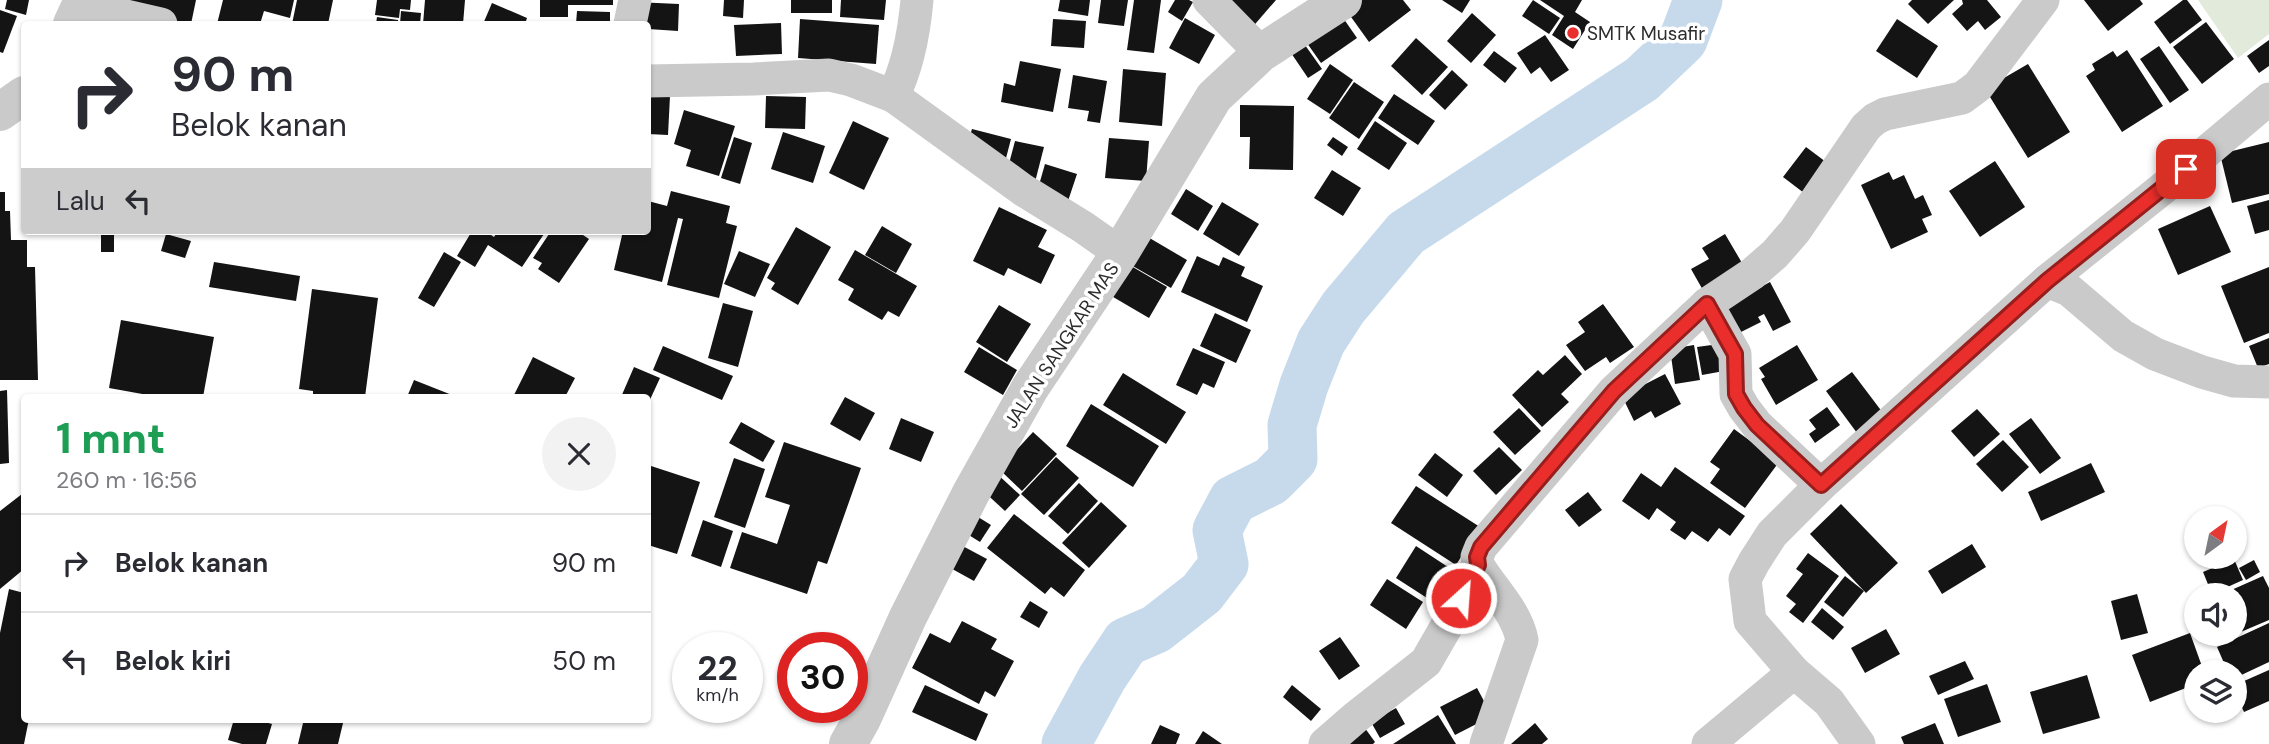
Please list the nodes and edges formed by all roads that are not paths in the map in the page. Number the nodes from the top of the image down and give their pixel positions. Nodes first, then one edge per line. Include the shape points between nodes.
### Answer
1 (635, 0) edge
2 (917, 0) edge
3 (1209, 0) edge
4 (1343, 0) edge
5 (2043, 0) edge
6 (79, 10) edge
7 (143, 21) edge
8 (631, 21) edge
9 (1261, 53) junction
10 (651, 81) edge
11 (893, 96) junction
12 (21, 97) edge
13 (2269, 99) edge
14 (0, 111) edge
15 (1120, 253) junction
16 (2047, 281) junction
17 (1707, 304) junction
18 (2269, 382) edge
19 (1821, 485) junction
20 (1478, 565) junction
21 (1794, 672) junction
22 (849, 744) edge
23 (1325, 744) edge
24 (1486, 744) edge
25 (1708, 744) edge
26 (1859, 744) edge

1 - 8 street
2 - 11 street via 905,68
3 - 9 street
4 - 9 street, JALAN SANGKAR MAS
5 - 17 street via 1978,86 1962,98 1885,114 1866,127 1775,254
6 - 7 street
9 - 15 street, JALAN SANGKAR MAS via 1213,97
10 - 11 street via 829,75
11 - 15 street
12 - 14 street
13 - 16 street
15 - 22 street, JALAN SANGKAR MAS via 1030,388 984,470
16 - 18 street via 2069,290 2123,336 2155,354 2234,381
16 - 19 street
17 - 19 street via 1735,354 1736,394 1744,408
17 - 20 street via 1614,391 1481,547
19 - 21 street via 1772,534 1745,579 1751,621
20 - 23 street via 1426,662
20 - 24 street via 1512,615 1522,640
21 - 25 street
21 - 26 street via 1829,702

